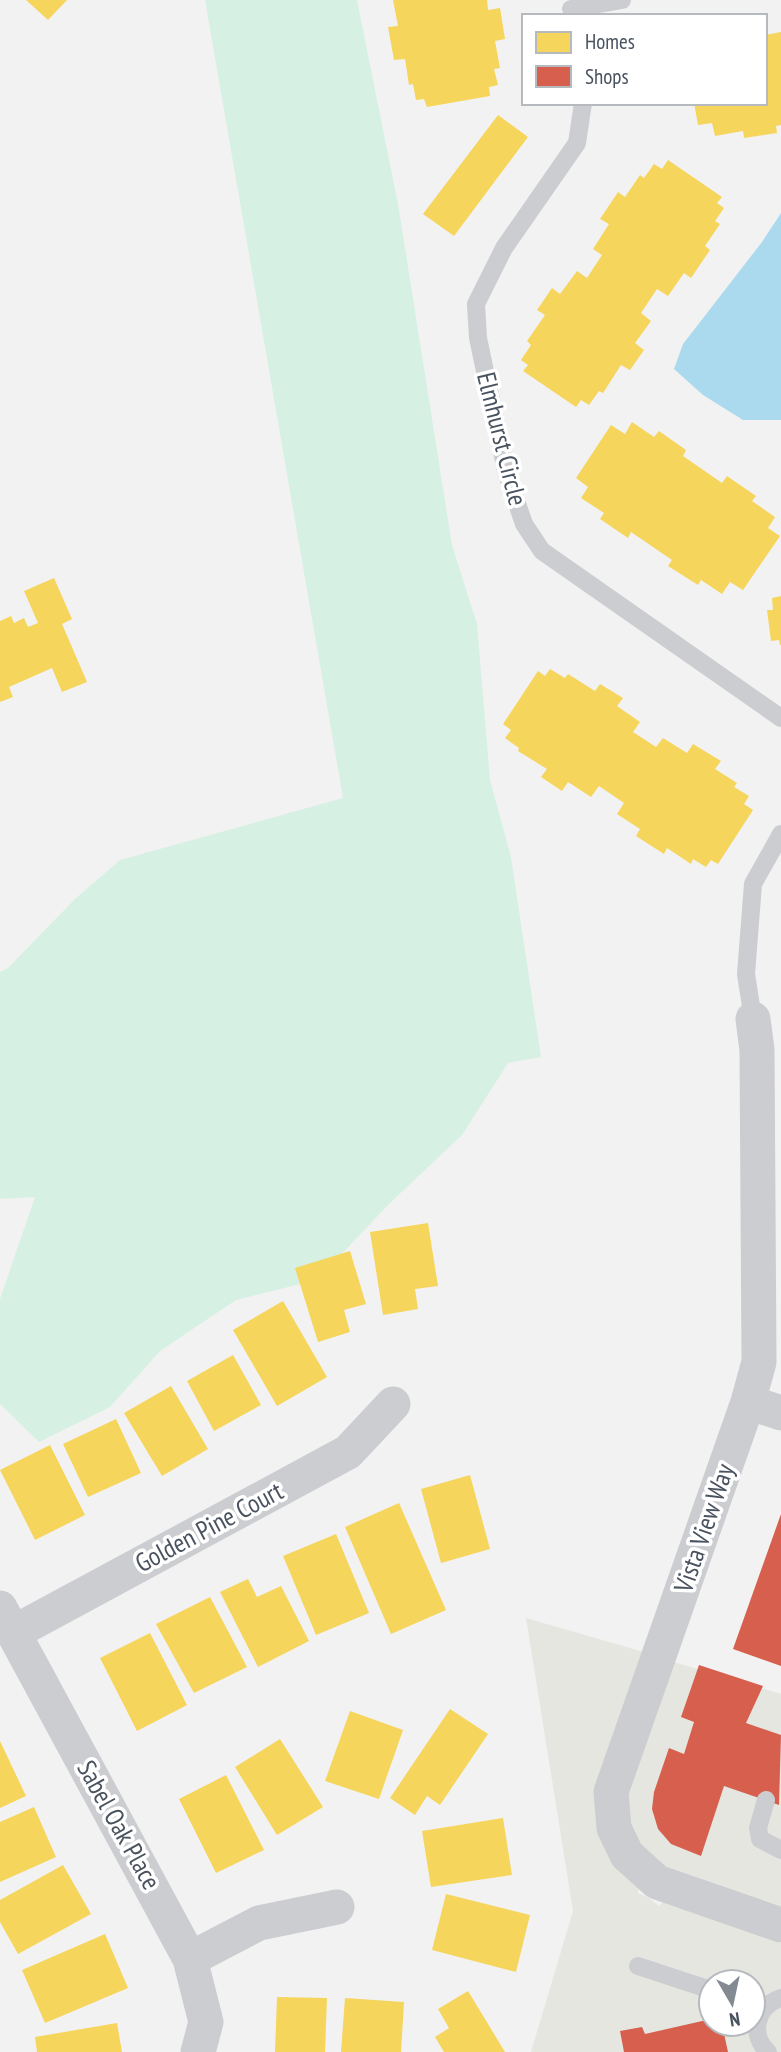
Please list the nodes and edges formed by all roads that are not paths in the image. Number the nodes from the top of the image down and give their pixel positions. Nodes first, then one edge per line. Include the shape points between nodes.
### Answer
1 (622, 0) edge
2 (571, 8) edge
3 (583, 105) edge
4 (781, 718) edge
5 (781, 834) edge
6 (760, 1040) joint
7 (748, 1402) junction
8 (393, 1405) dead end
9 (781, 1413) edge
10 (6, 1620) edge
11 (766, 1801) dead end
12 (781, 1850) edge
13 (337, 1906) dead end
14 (781, 1925) edge
15 (190, 1959) junction
16 (638, 1966) dead end
17 (697, 1985) edge
18 (198, 2052) edge

1 - 2 lane
3 - 4 lane, Elmhurst Circle via 577,143 504,248 476,304 478,338 506,471 524,524 542,551
5 - 6 lane via 753,884 746,974
6 - 7 street, Vista View Way via 759,1362
7 - 9 street
7 - 14 street, Vista View Way via 611,1792 614,1828 627,1855 657,1882
8 - 10 street, Golden Pine Court via 348,1452
10 - 15 street, Sabel Oak Place
11 - 12 lane via 758,1828 761,1839
13 - 15 street via 259,1923
15 - 18 street, Sabel Oak Place via 206,2022
16 - 17 lane

